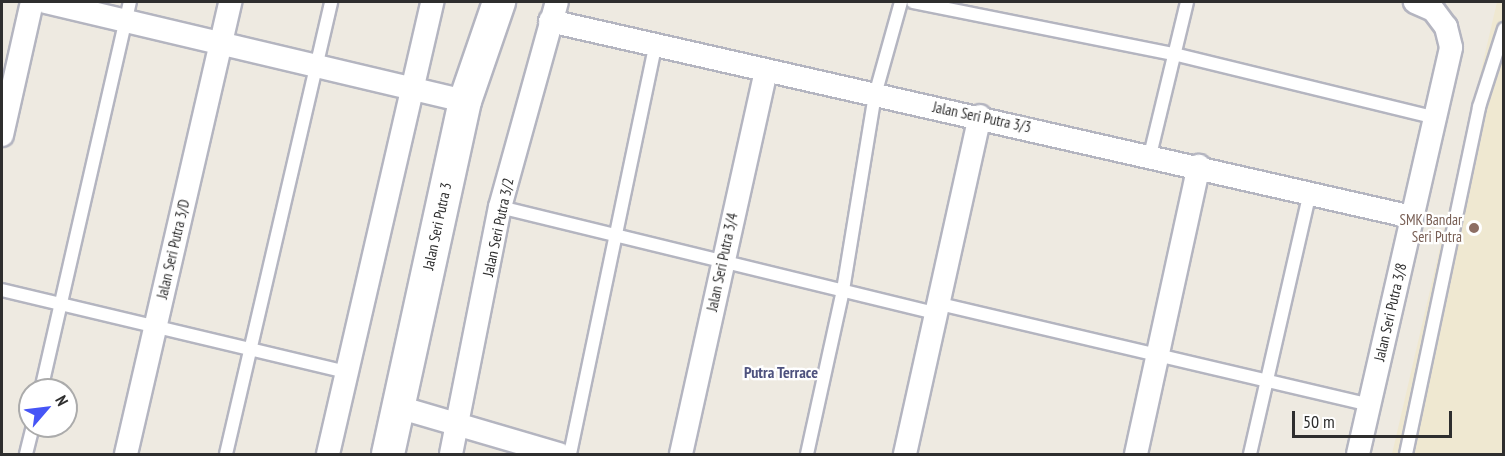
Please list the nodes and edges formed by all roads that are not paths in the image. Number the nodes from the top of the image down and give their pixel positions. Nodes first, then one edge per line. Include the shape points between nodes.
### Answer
1 (32, 2) edge
2 (46, 2) edge
3 (230, 2) edge
4 (331, 2) edge
5 (432, 2) edge
6 (499, 2) edge
7 (901, 2) edge
8 (913, 2) edge
9 (1186, 2) edge
10 (1416, 2) edge
11 (128, 11) edge
12 (554, 11) edge
13 (1503, 29) edge
14 (220, 43) junction
15 (655, 46) junction
16 (1174, 54) junction
17 (316, 65) junction
18 (766, 71) junction
19 (412, 88) junction
20 (875, 95) junction
21 (465, 101) junction
22 (980, 116) junction
23 (1437, 118) junction
24 (2, 135) edge
25 (1150, 155) junction
26 (1199, 166) junction
27 (1310, 192) junction
28 (500, 207) junction
29 (1412, 217) junction
30 (617, 235) junction
31 (722, 260) junction
32 (2, 290) edge
33 (843, 290) junction
34 (61, 304) junction
35 (939, 309) junction
36 (155, 327) junction
37 (250, 350) junction
38 (1160, 355) junction
39 (347, 372) junction
40 (44, 378) edge
41 (1265, 380) junction
42 (1369, 405) junction
43 (398, 407) junction
44 (459, 426) junction
45 (30, 438) edge
46 (26, 454) edge
47 (126, 454) edge
48 (226, 454) edge
49 (328, 454) edge
50 (388, 454) edge
51 (451, 454) edge
52 (559, 454) edge
53 (570, 454) edge
54 (681, 454) edge
55 (807, 454) edge
56 (905, 454) edge
57 (1136, 454) edge
58 (1250, 454) edge
59 (1358, 454) edge
60 (1406, 454) edge

1 - 24 street
2 - 11 street
3 - 14 street, Jalan Seri Putra 3/D
4 - 17 lane
5 - 19 street
6 - 21 street, Jalan Seri Putra 3
7 - 20 lane
8 - 16 lane
9 - 16 lane
10 - 23 street, Jalan Seri Putra 3/8 via 1433,10 1446,27 1451,47
11 - 14 street
11 - 34 lane
12 - 15 street, Jalan Seri Putra 3/3
12 - 28 street, Jalan Seri Putra 3/2
13 - 60 lane via 1479,107
14 - 17 street
14 - 36 street, Jalan Seri Putra 3/D
15 - 18 street, Jalan Seri Putra 3/3
15 - 30 lane
16 - 23 lane
16 - 25 lane
17 - 19 street
17 - 37 lane
18 - 20 street, Jalan Seri Putra 3/3
18 - 31 street, Jalan Seri Putra 3/4
19 - 21 street
19 - 39 street
20 - 22 street, Jalan Seri Putra 3/3
20 - 33 lane
21 - 43 street, Jalan Seri Putra 3
22 - 25 street, Jalan Seri Putra 3/3
22 - 35 street
23 - 29 street, Jalan Seri Putra 3/8
25 - 26 street, Jalan Seri Putra 3/3
26 - 27 street, Jalan Seri Putra 3/3
26 - 38 street
27 - 29 street, Jalan Seri Putra 3/3
27 - 41 lane
28 - 30 lane
28 - 44 street, Jalan Seri Putra 3/2
29 - 42 street, Jalan Seri Putra 3/8
30 - 31 lane
30 - 53 lane
31 - 33 lane
31 - 54 street, Jalan Seri Putra 3/4
32 - 34 lane
33 - 35 lane
33 - 55 lane
34 - 36 lane
34 - 40 lane
35 - 38 lane
35 - 56 street
36 - 37 lane
36 - 47 street, Jalan Seri Putra 3/D
37 - 39 lane
37 - 48 lane
38 - 41 lane
38 - 57 street
39 - 49 street
41 - 42 lane
41 - 58 lane
42 - 59 street, Jalan Seri Putra 3/8
43 - 44 street
43 - 50 street, Jalan Seri Putra 3
44 - 51 street, Jalan Seri Putra 3/2
44 - 52 street
45 - 46 lane

